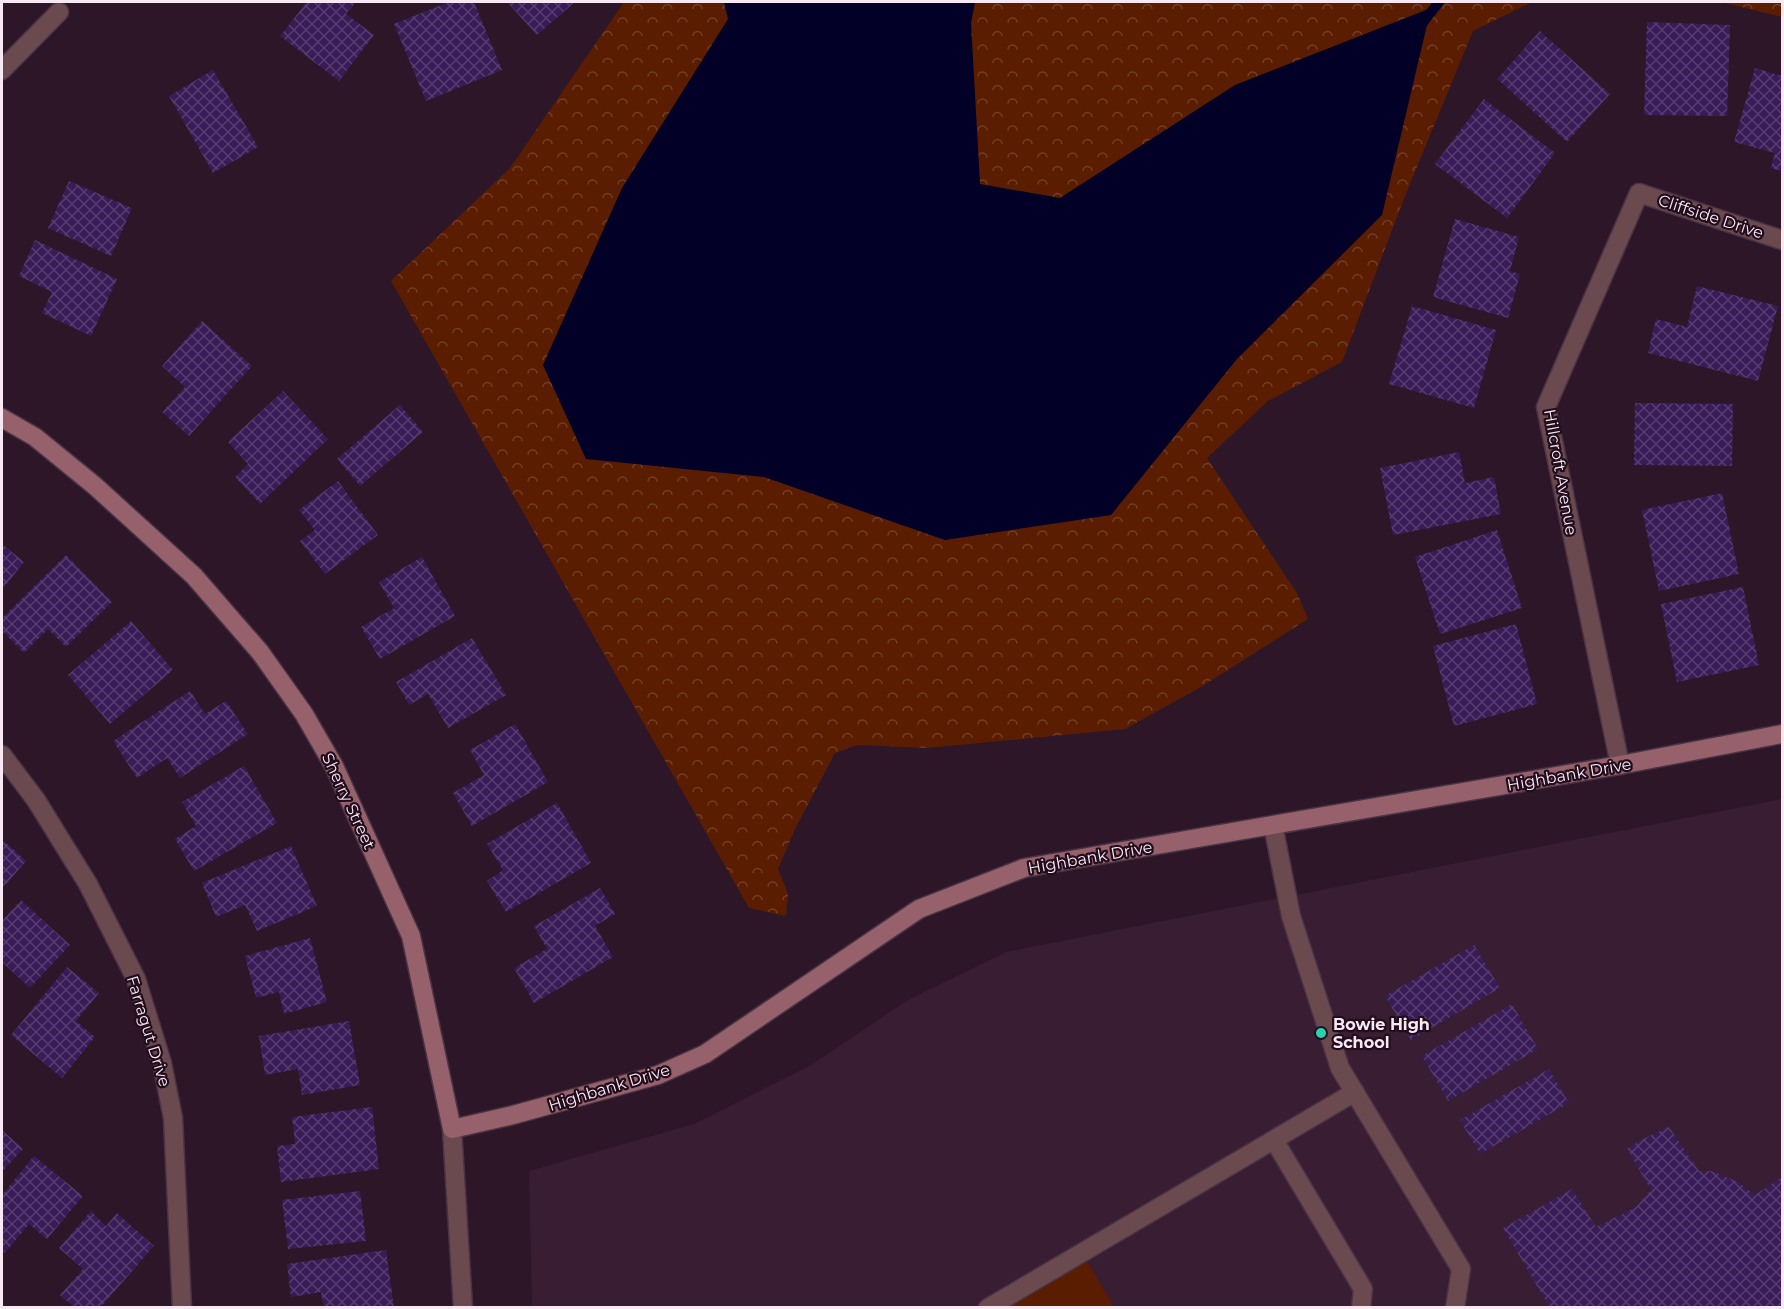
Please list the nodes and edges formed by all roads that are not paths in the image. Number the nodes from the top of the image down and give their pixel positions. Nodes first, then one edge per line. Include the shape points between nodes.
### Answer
1 (59, 12) dead end
2 (2, 70) edge
3 (1639, 193) joint
4 (1782, 240) edge
5 (2, 418) edge
6 (1782, 734) edge
7 (2, 755) edge
8 (1620, 765) junction
9 (1273, 825) junction
10 (1355, 1092) junction
11 (452, 1129) junction
12 (1274, 1140) junction
13 (182, 1308) edge
14 (463, 1308) edge
15 (988, 1308) edge
16 (1361, 1308) edge
17 (1455, 1308) edge

1 - 2 street
3 - 4 street, Cliffside Drive
3 - 8 street, Hillcroft Avenue via 1546,407
5 - 11 street, Sherry Street via 35,437 95,486 194,576 260,652 304,714 334,766 411,936
6 - 8 street, Highbank Drive
7 - 13 street, Farragut Drive via 36,800 88,884 135,979 162,1063 173,1118
8 - 9 street, Highbank Drive
9 - 10 street via 1291,916 1341,1068
9 - 11 street, Highbank Drive via 1024,868 918,909 705,1054 658,1075
10 - 12 street
10 - 17 street via 1461,1269
11 - 14 street, Sherry Street
12 - 15 street
12 - 16 street via 1363,1289

